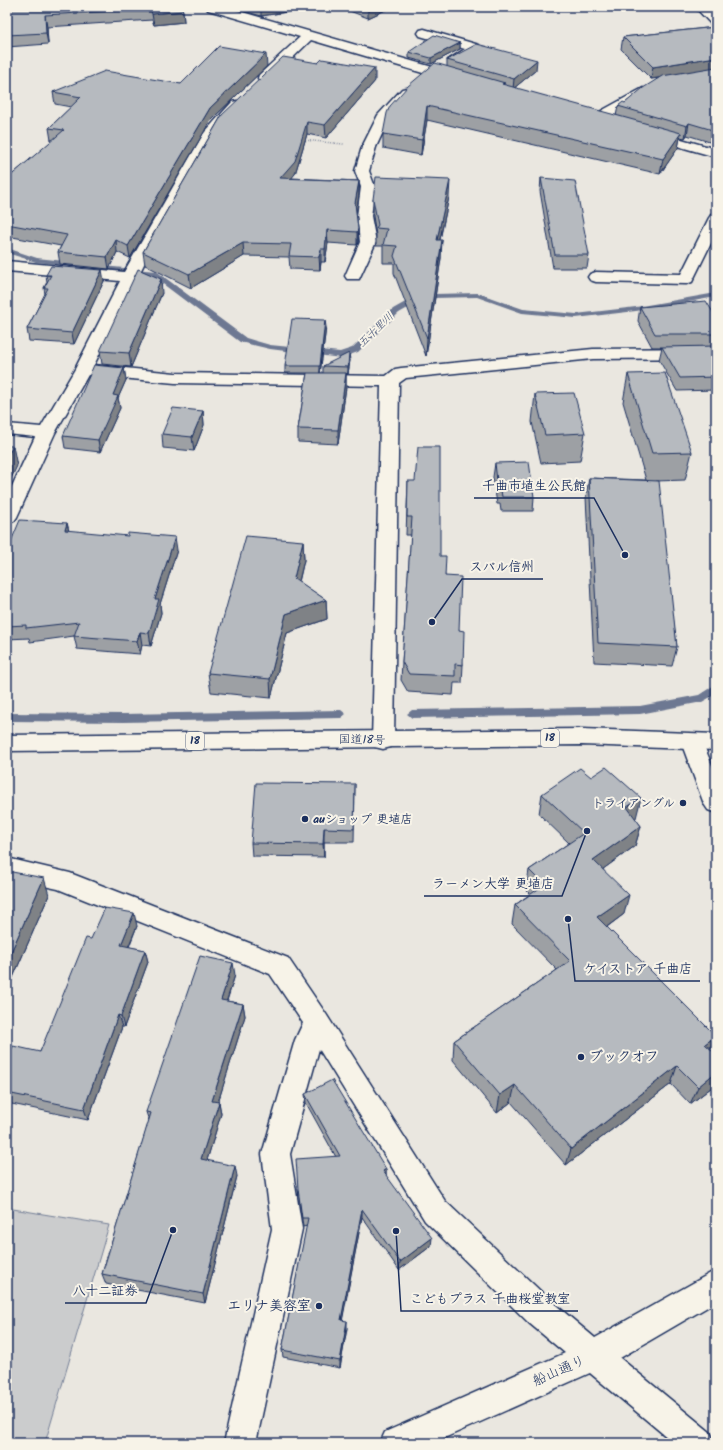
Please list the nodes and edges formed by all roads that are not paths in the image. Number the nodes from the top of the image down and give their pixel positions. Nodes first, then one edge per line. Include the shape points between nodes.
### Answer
1 (212, 7) edge
2 (701, 7) edge
3 (716, 22) edge
4 (424, 33) dead end
5 (309, 35) junction
6 (432, 71) junction
7 (469, 82) edge
8 (655, 84) edge
9 (255, 86) edge
10 (244, 97) edge
11 (582, 114) edge
12 (598, 119) junction
13 (612, 123) edge
14 (634, 130) edge
15 (716, 153) edge
16 (716, 218) edge
17 (698, 255) junction
18 (716, 257) edge
19 (7, 266) edge
20 (133, 272) junction
21 (353, 276) dead end
22 (596, 277) dead end
23 (716, 353) edge
24 (84, 369) junction
25 (390, 381) junction
26 (7, 429) edge
27 (46, 432) junction
28 (7, 517) edge
29 (383, 741) junction
30 (692, 742) junction
31 (716, 742) edge
32 (7, 743) edge
33 (716, 804) edge
34 (7, 868) edge
35 (317, 1022) junction
36 (716, 1285) edge
37 (593, 1356) junction
38 (240, 1443) edge
39 (396, 1443) edge
40 (699, 1443) edge

1 - 5 main road
2 - 3 main road
4 - 6 main road via 475,48
5 - 6 main road
5 - 9 main road
6 - 7 main road
6 - 21 main road via 402,96 383,118 369,147 362,171 368,187 364,216 368,242
8 - 12 main road
10 - 20 main road via 211,133
11 - 12 main road
12 - 13 main road
14 - 15 main road
16 - 17 main road
17 - 18 main road
17 - 22 main road via 686,279
19 - 20 main road
20 - 24 main road
23 - 25 main road via 593,354 401,373
24 - 25 main road via 175,378
24 - 27 main road
25 - 29 main road
26 - 27 main road
27 - 28 main road
29 - 30 main road, 国道18号 / 18 via 582,737
29 - 32 main road, 国道18号 / 18
30 - 31 main road, 国道18号 / 18
30 - 33 main road
34 - 35 main road via 61,880 278,966
35 - 37 main road via 435,1211 540,1312
35 - 38 main road via 308,1040 276,1154 287,1228
36 - 37 main road, 船山通り
37 - 39 main road, 船山通り
37 - 40 main road

